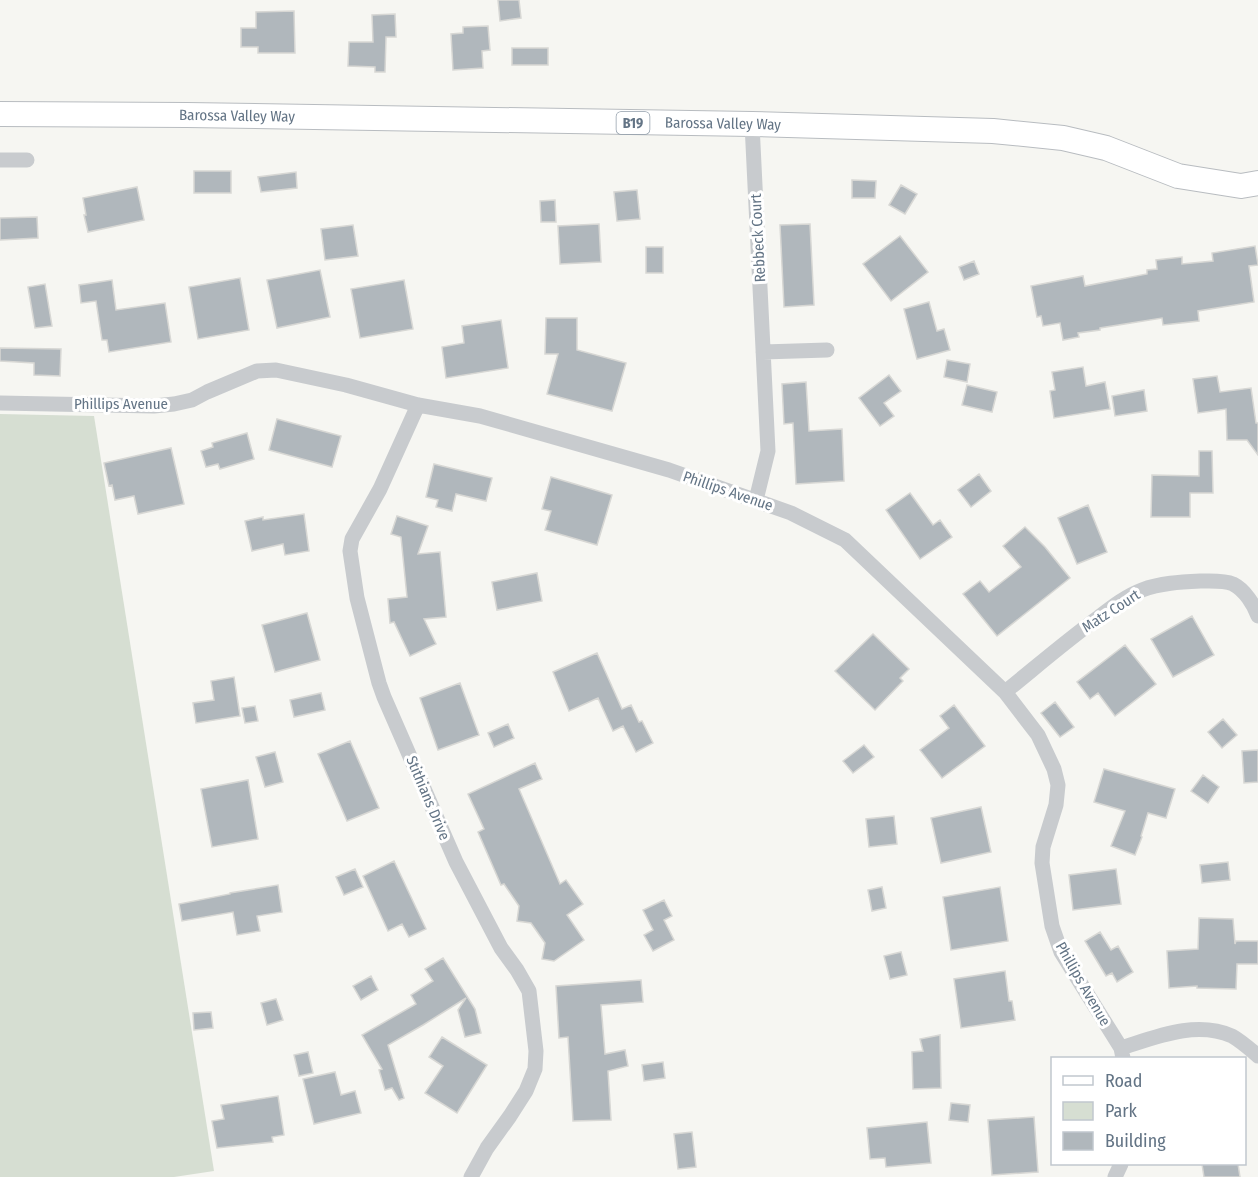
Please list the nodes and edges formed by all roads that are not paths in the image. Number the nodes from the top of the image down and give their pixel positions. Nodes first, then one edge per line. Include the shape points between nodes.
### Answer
1 (0, 114) edge
2 (752, 124) junction
3 (0, 160) edge
4 (27, 160) dead end
5 (1258, 183) edge
6 (827, 350) dead end
7 (763, 352) junction
8 (0, 403) edge
9 (418, 405) junction
10 (756, 500) junction
11 (1258, 616) edge
12 (1005, 692) junction
13 (1122, 1054) edge
14 (1258, 1056) edge
15 (471, 1177) edge

1 - 2 main road, Barossa Valley Way / B19
2 - 5 main road, Barossa Valley Way / B19 via 1030,134 1106,148 1179,176 1241,186
2 - 7 street, Rebbeck Court
3 - 4 street
6 - 7 street
7 - 10 street, Rebbeck Court via 768,451
8 - 9 street, Phillips Avenue via 174,404 257,371 276,370
9 - 10 street, Phillips Avenue via 480,416 669,470
9 - 15 street, Stithians Drive via 380,489 352,539 350,551 357,598 384,697 456,862 501,948 529,991 535,1069 526,1091
10 - 12 street, Phillips Avenue via 846,540
11 - 12 street, Matz Court via 1254,606 1233,584 1175,582 1140,590 1076,633
12 - 13 street, Phillips Avenue via 1038,735 1058,785 1041,863 1052,926 1061,952
13 - 14 street via 1155,1037 1198,1029 1233,1037

